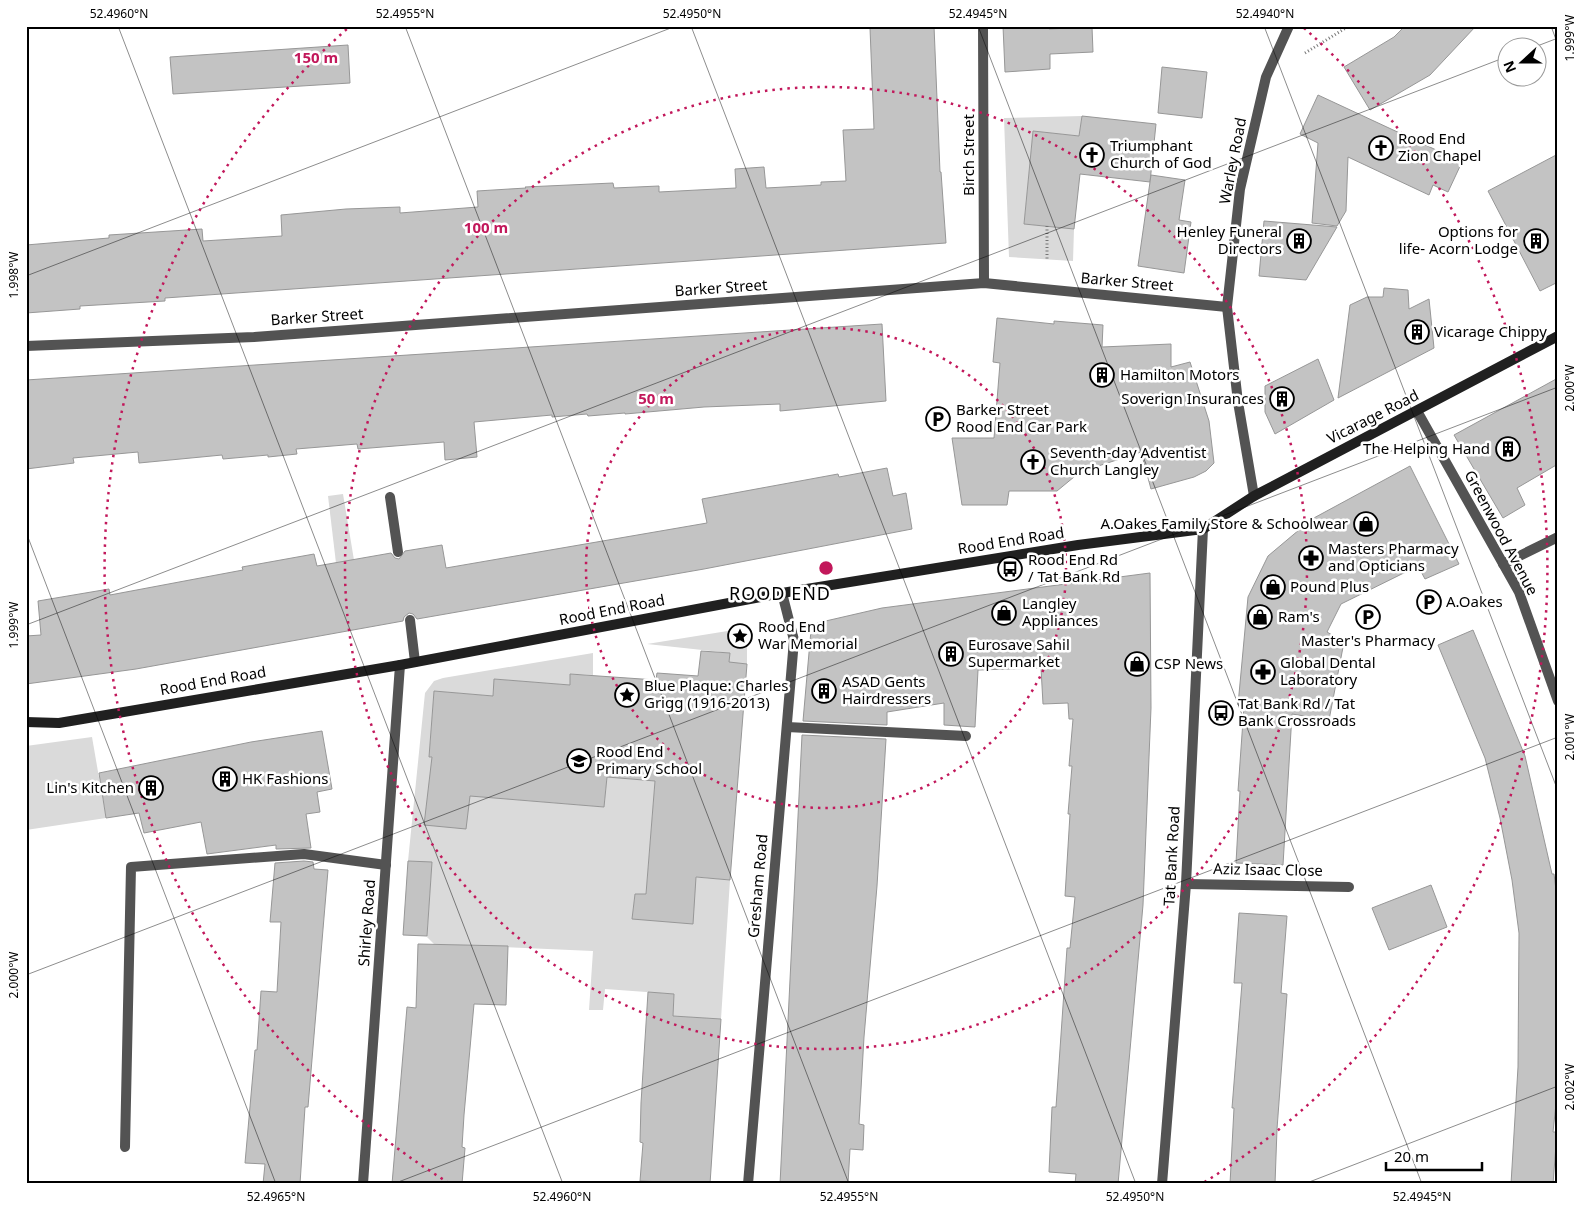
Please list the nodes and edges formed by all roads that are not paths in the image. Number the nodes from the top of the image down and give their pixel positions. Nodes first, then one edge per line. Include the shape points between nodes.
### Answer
1 (983, 26) edge
2 (1290, 26) edge
3 (984, 283) junction
4 (1227, 307) junction
5 (1558, 336) edge
6 (26, 346) edge
7 (1417, 411) junction
8 (1254, 496) junction
9 (390, 497) dead end
10 (1203, 529) junction
11 (1558, 536) edge
12 (398, 552) dead end
13 (1503, 564) junction
14 (782, 593) junction
15 (410, 620) dead end
16 (415, 662) junction
17 (400, 665) junction
18 (1558, 701) edge
19 (26, 722) edge
20 (787, 727) junction
21 (966, 736) dead end
22 (386, 865) junction
23 (1186, 884) junction
24 (1349, 887) dead end
25 (125, 1147) dead end
26 (363, 1184) edge
27 (748, 1184) edge
28 (1162, 1184) edge

1 - 3 street, Birch Street
2 - 4 street, Warley Road via 1266,77 1240,190
3 - 4 street, Barker Street
3 - 6 street, Barker Street via 254,337
4 - 8 street via 1238,402
5 - 7 main road, Vicarage Road
7 - 8 main road, Vicarage Road
7 - 13 street, Greenwood Avenue
8 - 10 main road, Vicarage Road
9 - 12 street
10 - 14 main road, Rood End Road via 1071,546
10 - 23 street, Tat Bank Road
11 - 13 street
13 - 18 street, Greenwood Avenue via 1519,592
14 - 16 main road, Rood End Road
14 - 20 street, Gresham Road via 794,640
15 - 16 street
16 - 17 main road, Rood End Road
17 - 19 main road, Rood End Road via 59,723
17 - 22 street, Shirley Road
20 - 21 street
20 - 27 street, Gresham Road
22 - 25 street via 304,854 131,867
22 - 26 street, Shirley Road
23 - 24 street, Aziz Isaac Close
23 - 28 street, Tat Bank Road

